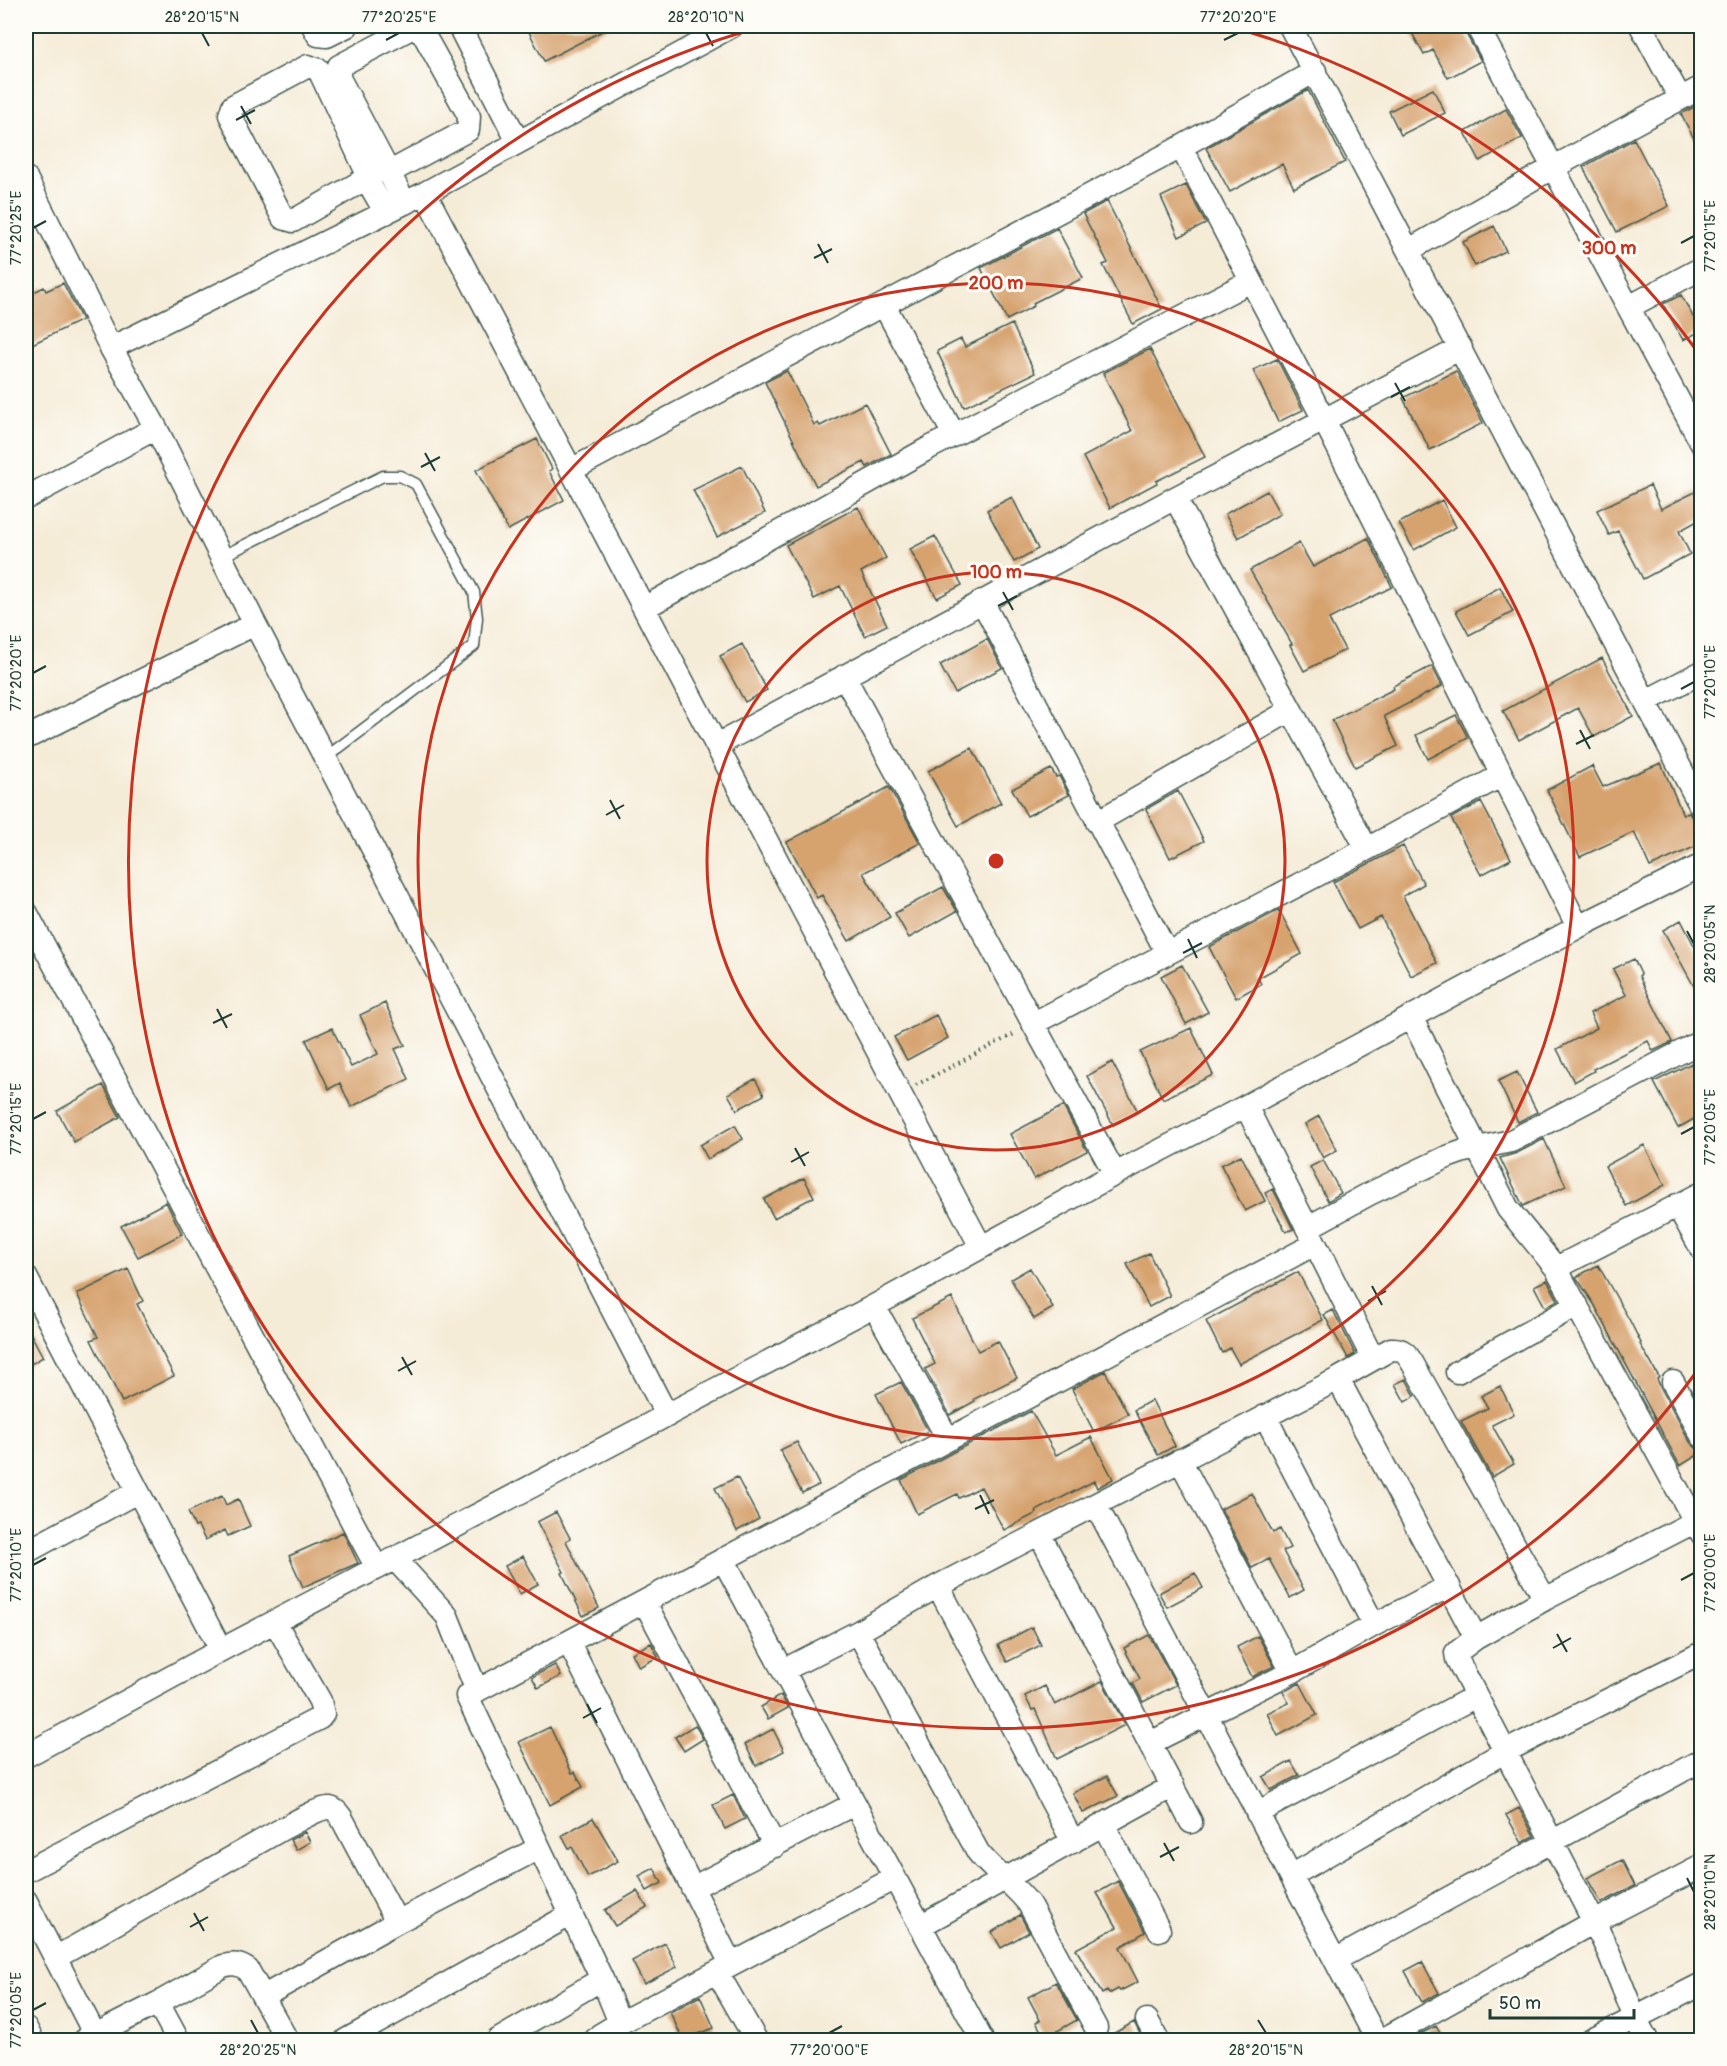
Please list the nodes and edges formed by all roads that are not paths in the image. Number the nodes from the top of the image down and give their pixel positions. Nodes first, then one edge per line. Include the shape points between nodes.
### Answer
1 (314, 26) edge
2 (347, 26) edge
3 (417, 26) edge
4 (459, 26) edge
5 (732, 26) edge
6 (1290, 26) edge
7 (1477, 26) edge
8 (1641, 26) edge
9 (1315, 71) junction
10 (1701, 87) edge
11 (1680, 98) junction
12 (518, 142) junction
13 (1181, 147) junction
14 (1554, 167) junction
15 (379, 175) junction
16 (26, 178) edge
17 (405, 203) junction
18 (1409, 250) junction
19 (1701, 268) edge
20 (1251, 281) junction
21 (884, 305) junction
22 (1629, 307) junction
23 (111, 348) junction
24 (1461, 348) junction
25 (1324, 420) junction
26 (156, 429) junction
27 (1699, 432) edge
28 (954, 435) junction
29 (571, 470) junction
30 (26, 498) edge
31 (1175, 498) junction
32 (221, 556) junction
33 (982, 601) junction
34 (644, 608) junction
35 (255, 624) junction
36 (1701, 672) edge
37 (844, 676) junction
38 (1646, 701) junction
39 (1291, 710) junction
40 (26, 738) edge
41 (717, 745) junction
42 (325, 758) junction
43 (1502, 775) junction
44 (1701, 809) edge
45 (1097, 822) junction
46 (1367, 849) junction
47 (1701, 865) edge
48 (26, 912) edge
49 (1578, 927) junction
50 (32, 942) edge
51 (1167, 953) junction
52 (1411, 1017) junction
53 (1034, 1023) junction
54 (1701, 1041) edge
55 (1246, 1106) junction
56 (1477, 1148) junction
57 (1115, 1174) junction
58 (1701, 1193) edge
59 (1677, 1205) junction
60 (1311, 1236) junction
61 (981, 1247) junction
62 (1701, 1250) edge
63 (1556, 1268) junction
64 (26, 1277) edge
65 (1577, 1305) junction
66 (874, 1306) junction
67 (1372, 1359) junction
68 (1457, 1372) dead end
69 (1338, 1379) junction
70 (1673, 1382) dead end
71 (667, 1416) junction
72 (1265, 1416) junction
73 (1701, 1436) edge
74 (948, 1438) junction
75 (1180, 1460) junction
76 (137, 1492) junction
77 (1096, 1505) junction
78 (1699, 1524) edge
79 (1040, 1535) junction
80 (26, 1552) edge
81 (723, 1559) junction
82 (386, 1563) junction
83 (938, 1586) junction
84 (1449, 1586) junction
85 (1545, 1599) junction
86 (645, 1603) junction
87 (275, 1622) junction
88 (1374, 1624) junction
89 (858, 1632) junction
90 (1476, 1638) junction
91 (568, 1643) junction
92 (221, 1650) junction
93 (1701, 1653) edge
94 (784, 1670) junction
95 (1292, 1672) junction
96 (477, 1691) junction
97 (1476, 1696) junction
98 (1206, 1716) junction
99 (1150, 1743) junction
100 (1506, 1751) junction
101 (26, 1756) edge
102 (1701, 1760) edge
103 (1173, 1786) junction
104 (854, 1804) junction
105 (1257, 1813) junction
106 (1191, 1822) dead end
107 (1104, 1824) junction
108 (1551, 1841) junction
109 (1073, 1842) junction
110 (775, 1846) junction
111 (539, 1848) junction
112 (1701, 1866) edge
113 (26, 1871) edge
114 (1291, 1876) junction
115 (895, 1878) junction
116 (1005, 1878) junction
117 (692, 1888) junction
118 (26, 1901) edge
119 (570, 1915) junction
120 (397, 1922) junction
121 (1594, 1922) junction
122 (920, 1926) junction
123 (1160, 1930) dead end
124 (55, 1958) junction
125 (1335, 1960) junction
126 (724, 1968) junction
127 (602, 1979) junction
128 (1701, 1984) edge
129 (264, 1996) junction
130 (158, 2002) junction
131 (1635, 2018) junction
132 (1147, 2020) dead end
133 (620, 2023) junction
134 (26, 2028) edge
135 (1096, 2028) dead end
136 (90, 2038) edge
137 (32, 2040) edge
138 (178, 2040) edge
139 (287, 2040) edge
140 (346, 2040) edge
141 (498, 2040) edge
142 (595, 2040) edge
143 (756, 2040) edge
144 (981, 2040) edge
145 (1158, 2040) edge
146 (1377, 2040) edge
147 (1382, 2040) edge
148 (1592, 2040) edge
149 (1647, 2040) edge

1 - 2 street via 318,35 327,36
3 - 15 street via 339,66 339,78
3 - 15 street via 469,116 468,130
4 - 12 street
5 - 12 street
6 - 9 street
7 - 14 street
8 - 11 street
9 - 13 street
9 - 18 street
10 - 11 street
11 - 14 street
12 - 17 street
13 - 20 street
13 - 21 street
14 - 18 street
14 - 22 street
15 - 15 street via 318,70 308,66 233,106 230,115 283,218 293,221
15 - 17 street
16 - 23 street
17 - 23 street
17 - 29 street
18 - 24 street
19 - 22 street
20 - 25 street
20 - 28 street
21 - 28 street
21 - 29 street
22 - 27 street
23 - 26 street
24 - 25 street
24 - 38 street
25 - 31 street
25 - 43 street
26 - 30 street
26 - 32 street
28 - 34 street
29 - 34 street
31 - 33 street
31 - 39 street
32 - 35 street
32 - 42 lane via 383,476 400,476 416,484 474,592 474,646
33 - 37 street
33 - 45 street
34 - 41 street
35 - 40 street
35 - 42 street
36 - 38 street
37 - 41 street
37 - 53 street
38 - 44 street
39 - 45 street
39 - 46 street
41 - 61 street
42 - 71 street
43 - 46 street
43 - 49 street
45 - 51 street
46 - 51 street
47 - 49 street
48 - 50 street
49 - 52 street
50 - 82 street
51 - 53 street
52 - 55 street
52 - 56 street
53 - 57 street
54 - 56 street via 1511,1141
55 - 57 street
55 - 60 street
56 - 60 street via 1398,1179
56 - 63 street via 1508,1209
57 - 61 street
58 - 59 street
59 - 62 street
59 - 63 street
60 - 67 street
60 - 74 street
61 - 66 street
63 - 65 street
64 - 76 street
65 - 68 street
65 - 78 street
66 - 71 street
66 - 74 street
67 - 69 street
67 - 85 street via 1391,1349 1408,1356
69 - 72 street
69 - 84 street
70 - 73 street
71 - 82 street
72 - 75 street
72 - 88 street
74 - 81 street
75 - 77 street
75 - 95 street
76 - 80 street
76 - 92 street
77 - 79 street
77 - 98 street
78 - 85 street
79 - 83 street
79 - 99 street
81 - 86 street
81 - 94 street
82 - 87 street
82 - 96 street via 447,1616
83 - 89 street
83 - 109 street
84 - 88 street
84 - 90 street
85 - 90 street
86 - 91 street
86 - 110 street
87 - 92 street
87 - 113 street via 320,1701 320,1718
88 - 95 street
89 - 94 street
89 - 116 street via 978,1852
90 - 97 street via 1457,1651 1456,1656
91 - 96 street
91 - 117 street
92 - 101 street
93 - 100 street
94 - 104 street
95 - 98 street
96 - 111 street via 467,1696
97 - 100 street
97 - 105 street
98 - 99 street
98 - 105 street
99 - 103 street
100 - 108 street
100 - 114 street
102 - 108 street
103 - 106 street
103 - 107 street
104 - 110 street
104 - 115 street
105 - 114 street
107 - 109 street
107 - 123 street
108 - 121 street
108 - 125 street
109 - 116 street
110 - 117 street
111 - 119 street
111 - 120 street
112 - 121 street
114 - 125 street
115 - 122 street
115 - 126 street
116 - 122 street
116 - 135 street via 1029,1904
117 - 126 street
118 - 124 street
119 - 127 street
119 - 140 street
120 - 124 street via 341,1817 330,1808 263,1839
120 - 129 street
121 - 131 street
121 - 147 street
122 - 144 street
124 - 136 street
125 - 146 street
126 - 133 street
126 - 143 street
127 - 133 street
127 - 141 street
128 - 131 street
129 - 130 street via 248,1970 233,1964
129 - 139 street
130 - 136 street
130 - 138 street
131 - 148 street
131 - 149 street
132 - 145 street
133 - 142 street
134 - 137 street

